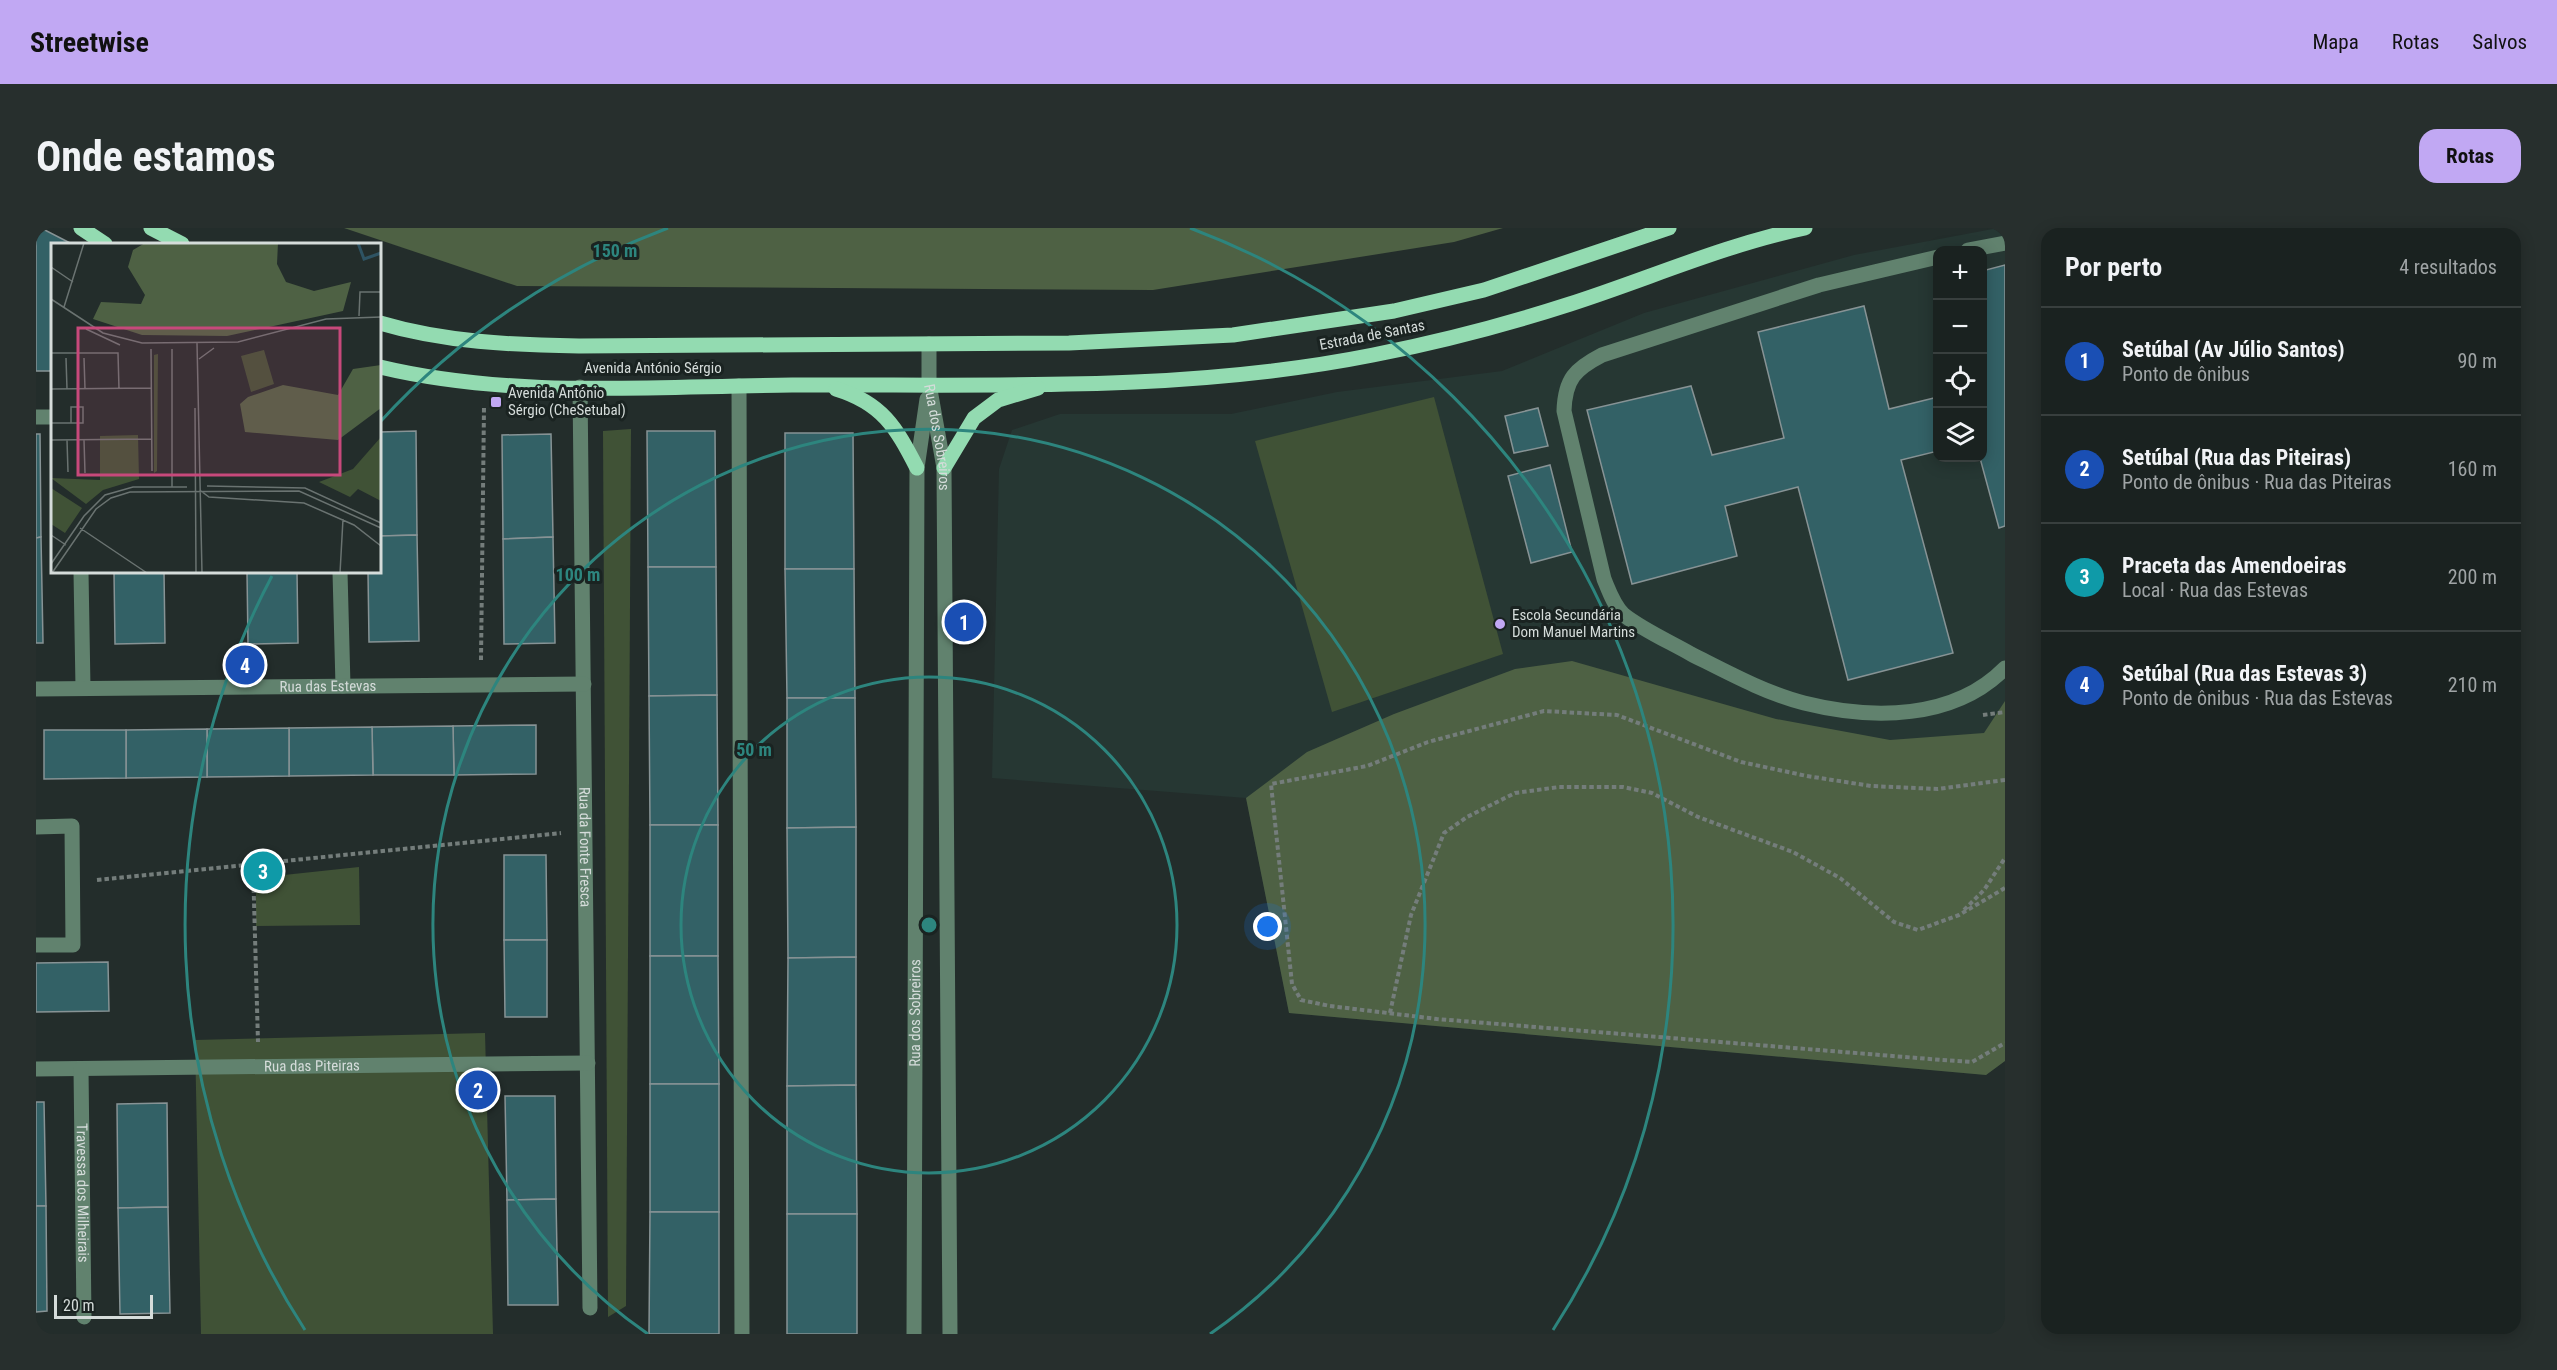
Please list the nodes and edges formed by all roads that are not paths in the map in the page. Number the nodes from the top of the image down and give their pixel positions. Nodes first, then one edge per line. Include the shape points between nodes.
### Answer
1 (81, 228) edge
2 (151, 228) edge
3 (1669, 228) edge
4 (1805, 228) edge
5 (104, 243) edge
6 (180, 243) edge
7 (2005, 243) edge
8 (1987, 246) edge
9 (1933, 258) edge
10 (381, 323) edge
11 (929, 344) junction
12 (381, 367) edge
13 (1056, 383) junction
14 (929, 384) junction
15 (822, 385) junction
16 (739, 386) junction
17 (580, 387) junction
18 (917, 468) junction
19 (944, 468) junction
20 (81, 573) edge
21 (340, 573) edge
22 (2005, 668) edge
23 (584, 684) junction
24 (343, 686) junction
25 (83, 688) junction
26 (36, 689) edge
27 (36, 827) edge
28 (36, 945) edge
29 (588, 1063) junction
30 (36, 1069) edge
31 (81, 1069) junction
32 (590, 1308) dead end
33 (84, 1317) dead end
34 (742, 1334) edge
35 (914, 1334) edge
36 (950, 1334) edge

1 - 5 main road
2 - 6 main road
3 - 11 main road, Estrada de Santas via 1484,290 1311,325 1233,336 1155,340
4 - 13 main road, Estrada de Santas via 1469,334 1370,356 1175,380
7 - 8 street
9 - 22 street via 1819,285 1602,355 1572,376 1565,393 1564,411 1611,596 1623,614 1670,642 1718,668 1802,703 1884,713 1926,710 1960,700 1991,682
10 - 11 main road, Avenida António Sérgio via 453,338 516,345
11 - 14 street
12 - 17 main road, Avenida António Sérgio via 427,378 528,387
13 - 14 main road, Estrada de Santas
13 - 19 main road via 998,400 974,418
14 - 15 main road, Avenida António Sérgio
14 - 18 street, Rua dos Sobreiros
14 - 19 street, Rua dos Sobreiros
15 - 16 main road, Avenida António Sérgio
15 - 18 main road via 853,394 875,407 892,423
16 - 17 main road, Avenida António Sérgio
16 - 34 street
17 - 23 street, Rua da Fonte Fresca
18 - 35 street, Rua dos Sobreiros
19 - 36 street, Rua dos Sobreiros
20 - 25 street
21 - 24 street
23 - 24 street, Rua das Estevas
23 - 29 street, Rua da Fonte Fresca
24 - 25 street, Rua das Estevas
25 - 26 street, Rua das Estevas
27 - 28 street via 72,826 73,945
29 - 31 street, Rua das Piteiras
29 - 32 street, Rua da Fonte Fresca
30 - 31 street, Rua das Piteiras
31 - 33 street, Travessa dos Milheirais

